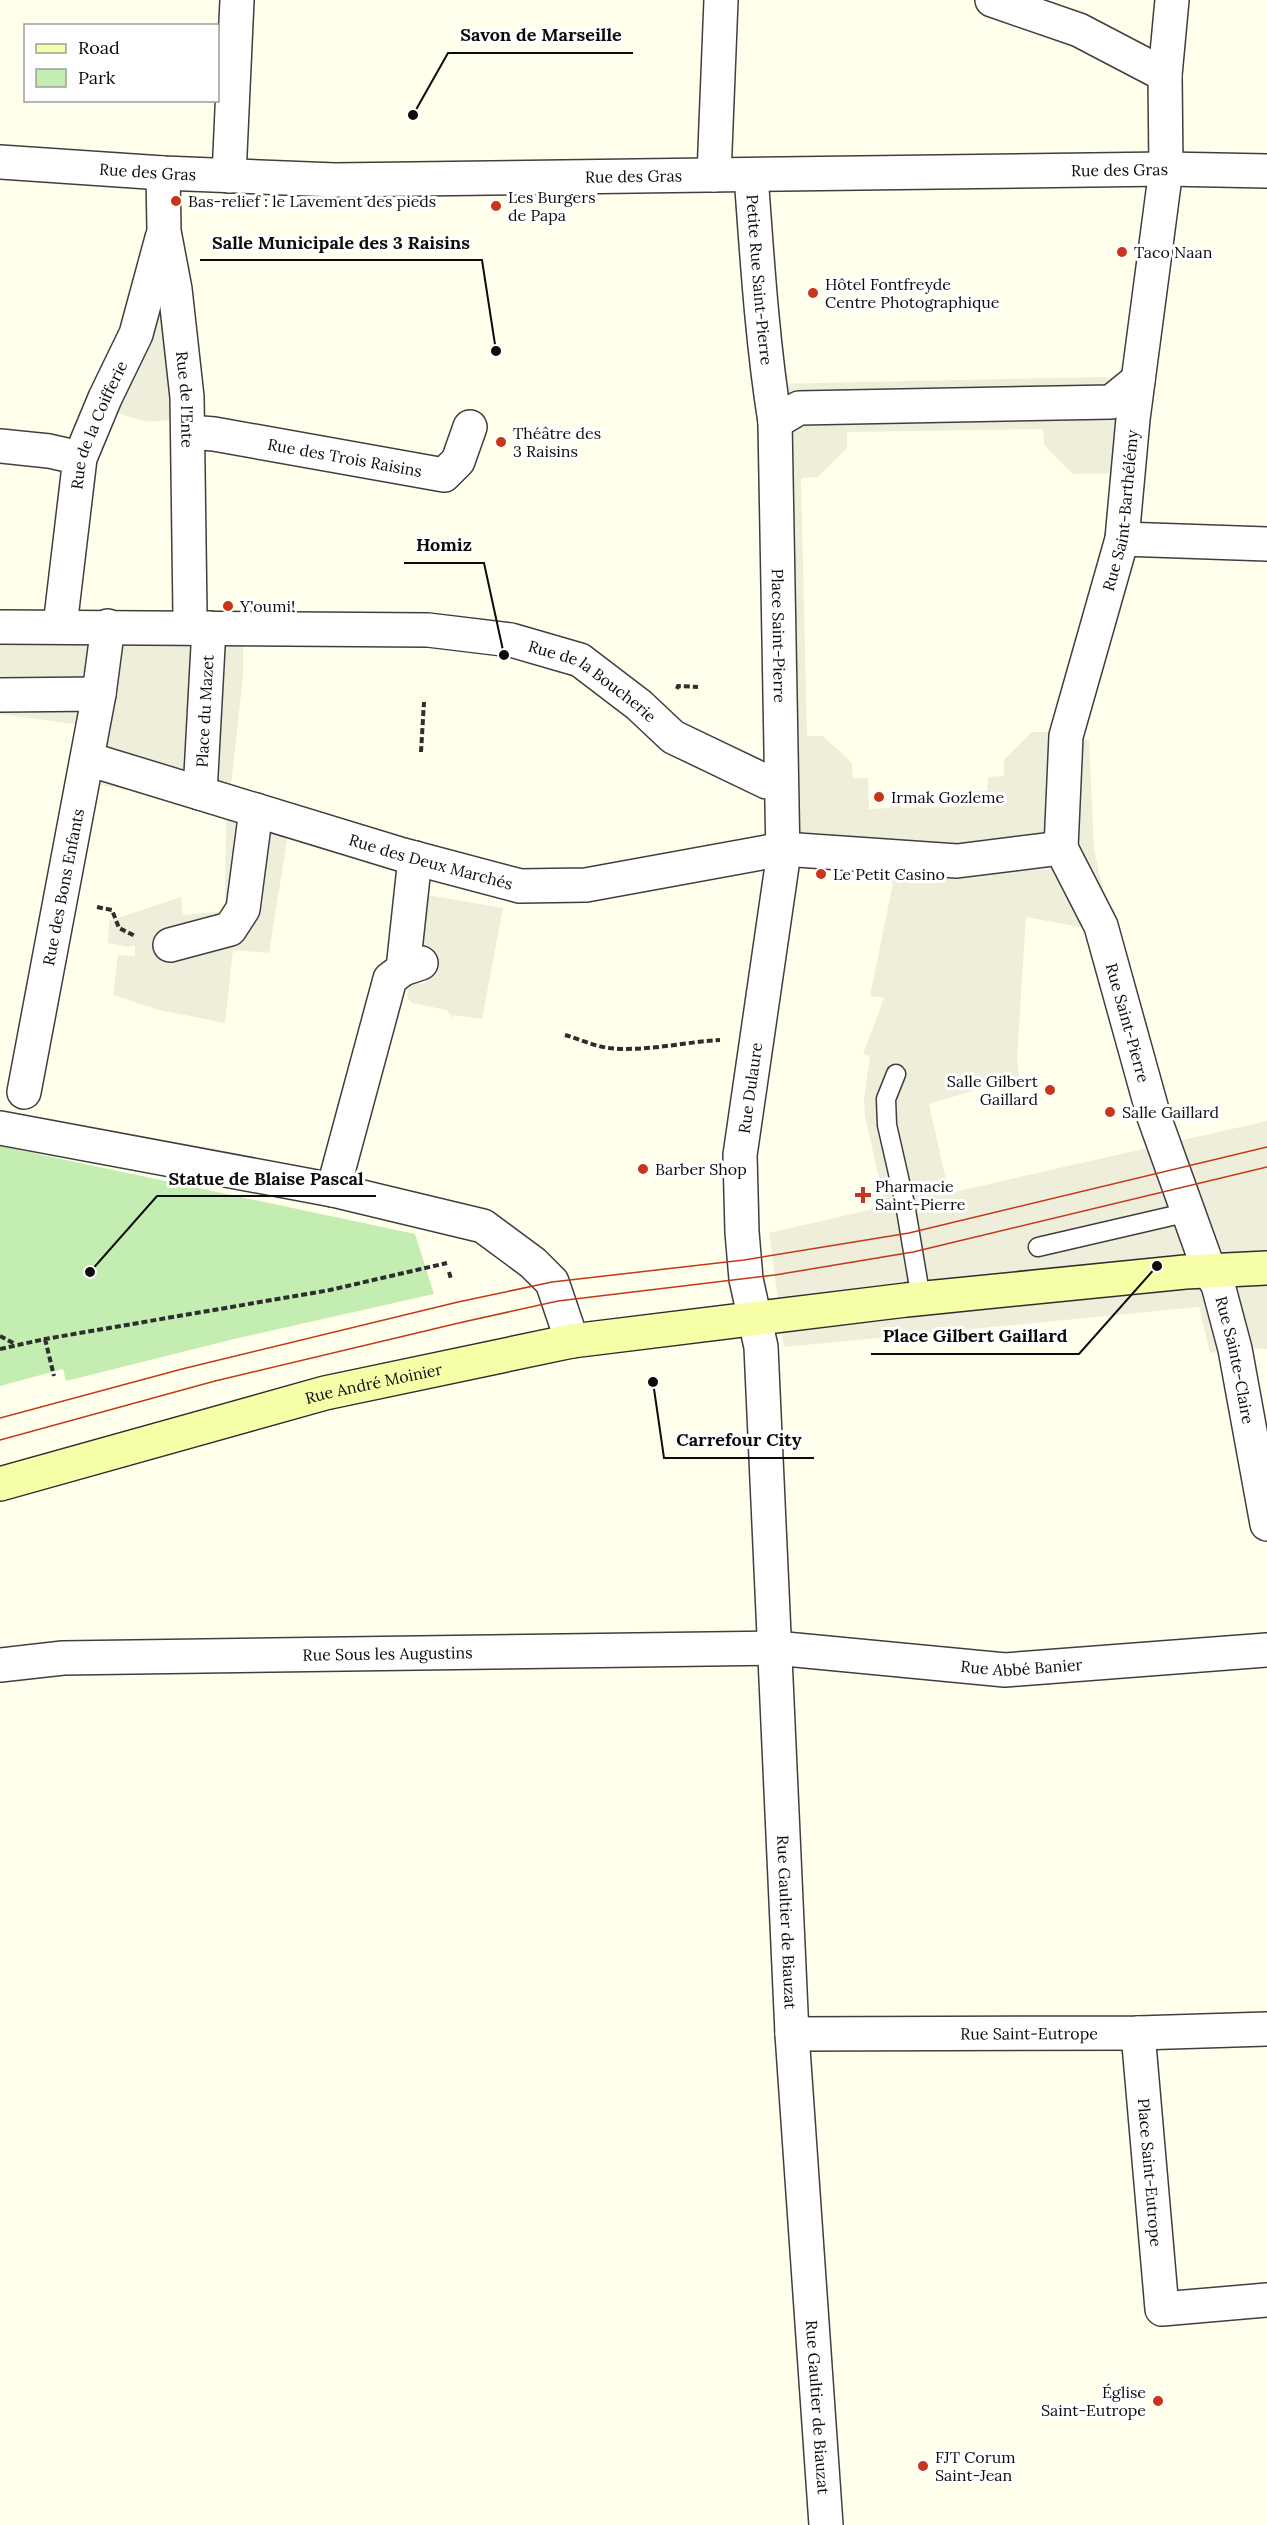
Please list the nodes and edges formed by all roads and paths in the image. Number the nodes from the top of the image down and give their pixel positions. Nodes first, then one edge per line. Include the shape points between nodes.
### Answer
1 (237, 0) edge
2 (721, 0) edge
3 (992, 0) edge
4 (1172, 0) edge
5 (1165, 75) junction
6 (0, 162) edge
7 (1166, 169) junction
8 (1267, 171) edge
9 (163, 173) junction
10 (714, 175) junction
11 (751, 175) junction
12 (229, 176) junction
13 (164, 231) junction
14 (1138, 380) junction
15 (769, 384) joint
16 (776, 422) junction
17 (470, 427) dead end
18 (189, 432) junction
19 (0, 446) edge
20 (80, 458) junction
21 (1122, 539) junction
22 (1267, 544) edge
23 (60, 626) junction
24 (101, 626) junction
25 (0, 627) edge
26 (200, 628) junction
27 (0, 694) edge
28 (93, 694) junction
29 (424, 702) dead end
30 (421, 752) dead end
31 (86, 771) junction
32 (781, 783) junction
33 (200, 793) junction
34 (256, 810) junction
35 (1061, 848) junction
36 (783, 854) junction
37 (414, 858) junction
38 (60, 902) junction
39 (170, 945) joint
40 (565, 1035) dead end
41 (756, 1042) junction
42 (896, 1074) dead end
43 (24, 1092) dead end
44 (0, 1128) edge
45 (333, 1190) junction
46 (1189, 1212) junction
47 (1038, 1247) dead end
48 (447, 1263) dead end
49 (1267, 1269) edge
50 (1209, 1270) junction
51 (449, 1272) dead end
52 (452, 1279) dead end
53 (921, 1299) junction
54 (754, 1317) junction
55 (0, 1336) edge
56 (45, 1339) junction
57 (572, 1341) junction
58 (16, 1344) junction
59 (0, 1349) edge
60 (54, 1376) dead end
61 (0, 1484) edge
62 (1267, 1524) edge
63 (775, 1648) junction
64 (1267, 1650) edge
65 (0, 1665) edge
66 (1267, 2029) edge
67 (1138, 2033) junction
68 (792, 2034) junction
69 (1267, 2300) edge
70 (826, 2525) edge

1 - 12 street
2 - 10 street
3 - 5 street via 1079,30
4 - 5 street, Rue Saint-Barthélémy
5 - 7 street, Rue Saint-Barthélémy
6 - 9 street, Rue des Gras
7 - 8 street, Rue des Gras
7 - 11 street, Rue des Gras
7 - 14 street, Rue Saint-Barthélémy
9 - 12 street, Rue des Gras
9 - 13 street, Rue de l'Ente
10 - 11 street, Rue des Gras
10 - 12 street, Rue des Gras via 335,180
11 - 15 street, Petite Rue Saint-Pierre
13 - 18 street, Rue de l'Ente via 176,300
13 - 20 street, Rue de la Coifferie via 136,334
14 - 16 street via 1111,402 799,408
14 - 21 street, Rue Saint-Barthélémy
15 - 16 street, Place Saint-Pierre
16 - 32 street, Place Saint-Pierre
17 - 18 street, Rue des Trois Raisins via 458,461 444,475
18 - 26 street, Rue de l'Ente via 190,615
19 - 20 street
20 - 23 street, Rue de la Coifferie
21 - 22 street
21 - 35 street, Rue Saint-Barthélémy via 1066,736
23 - 24 street
23 - 25 street
24 - 26 street
24 - 28 street
26 - 32 street, Rue de la Boucherie via 446,630 511,640 580,660 674,737 767,782
26 - 33 street, Place du Mazet
27 - 28 street
28 - 31 street, Rue des Bons Enfants
29 - 30 path
31 - 33 street, Rue des Deux Marchés
31 - 38 street, Rue des Bons Enfants
32 - 36 street, Place Saint-Pierre
33 - 34 street, Rue des Deux Marchés
34 - 37 street, Rue des Deux Marchés
34 - 39 street via 243,909 230,928
35 - 36 street via 957,861
35 - 46 street, Rue Saint-Pierre via 1101,926 1154,1117
36 - 37 street, Rue des Deux Marchés via 586,885 520,886
36 - 41 street, Rue Dulaure
37 - 45 street via 412,966 390,979
38 - 39 path via 112,910 119,928
38 - 43 street, Rue des Bons Enfants
40 - 41 path via 609,1048 658,1048 679,1042 721,1040
41 - 54 street, Rue Dulaure via 740,1155 743,1246
42 - 53 lane via 886,1099 887,1125
44 - 45 street
45 - 57 street via 483,1226 552,1282
46 - 47 lane
46 - 50 street, Rue Saint-Pierre
48 - 56 path via 330,1290
49 - 50 main road, Rue André Moinier
50 - 53 main road, Rue André Moinier
50 - 62 street, Rue Sainte-Claire via 1218,1285 1234,1349
51 - 52 path
53 - 54 main road, Rue André Moinier
54 - 57 main road, Rue André Moinier
54 - 63 street, Rue Gaultier de Biauzat via 761,1347
55 - 58 path
56 - 58 path
56 - 60 path
57 - 61 main road, Rue André Moinier via 325,1393
58 - 59 path
63 - 64 street, Rue Abbé Banier via 1005,1670
63 - 65 street, Rue Sous les Augustins via 63,1658
63 - 68 street, Rue Gaultier de Biauzat
66 - 67 street, Rue Saint-Eutrope
67 - 68 street, Rue Saint-Eutrope
67 - 69 street, Place Saint-Eutrope via 1162,2309
68 - 70 street, Rue Gaultier de Biauzat

